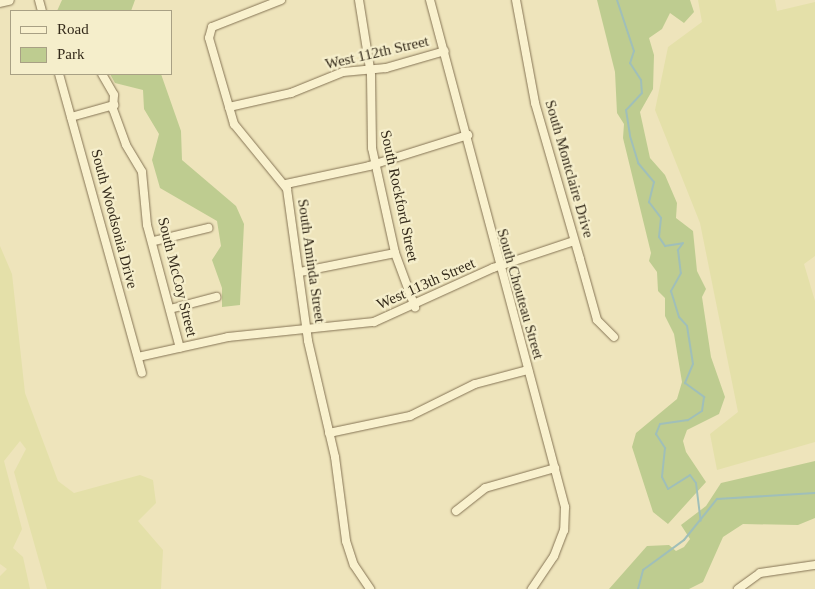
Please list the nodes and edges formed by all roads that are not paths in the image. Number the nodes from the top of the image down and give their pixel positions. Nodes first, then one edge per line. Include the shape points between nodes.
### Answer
1 (9, 0) edge
2 (281, 0) edge
3 (359, 0) edge
4 (430, 0) edge
5 (516, 0) edge
6 (0, 2) edge
7 (445, 51) junction
8 (370, 69) junction
9 (59, 75) edge
10 (103, 75) edge
11 (114, 105) junction
12 (229, 107) junction
13 (71, 117) junction
14 (468, 134) junction
15 (377, 164) junction
16 (286, 184) junction
17 (208, 228) dead end
18 (154, 241) junction
19 (574, 241) junction
20 (395, 253) junction
21 (498, 267) junction
22 (300, 272) junction
23 (216, 297) dead end
24 (415, 307) junction
25 (170, 309) junction
26 (307, 331) junction
27 (614, 337) dead end
28 (180, 348) junction
29 (138, 357) junction
30 (528, 370) junction
31 (142, 372) dead end
32 (329, 433) junction
33 (556, 468) junction
34 (456, 511) dead end
35 (815, 565) edge
36 (370, 589) edge
37 (532, 589) edge
38 (738, 589) edge

1 - 6 main road
2 - 12 street, South Aminda Street via 209,30
3 - 8 street, South Rockford Street
4 - 7 street, South Chouteau Street
5 - 19 street, South Montclaire Drive via 535,102
7 - 8 street, West 112th Street
7 - 14 street, South Chouteau Street
8 - 12 street, West 112th Street via 343,72 291,92
8 - 15 street, South Rockford Street via 370,130
9 - 13 street, South Woodsonia Drive
10 - 11 street, South McCoy Street via 114,95
11 - 13 street
11 - 18 street, South McCoy Street via 126,145 142,172 147,225
12 - 16 street, South Aminda Street via 245,141
13 - 29 street, South Woodsonia Drive
14 - 15 street
14 - 21 street, South Chouteau Street
15 - 16 street
15 - 20 street, South Rockford Street
16 - 22 street, South Aminda Street
17 - 18 street
18 - 25 street, South McCoy Street
19 - 21 street, West 113th Street
19 - 27 street, South Montclaire Drive via 597,320
20 - 22 street
20 - 24 street, South Rockford Street
21 - 24 street, West 113th Street
21 - 30 street, South Chouteau Street
22 - 26 street, South Aminda Street
23 - 25 street
24 - 26 street, West 113th Street via 374,322
25 - 28 street, South McCoy Street
26 - 28 street, West 113th Street via 228,337
26 - 32 street, South Aminda Street
28 - 29 street, West 113th Street
29 - 31 street, South Woodsonia Drive
30 - 32 street via 467,387 410,416
30 - 33 street, South Chouteau Street
32 - 36 street, South Aminda Street via 346,541 354,566
33 - 34 street via 494,484
33 - 37 street, South Chouteau Street via 565,507 564,530 554,556
35 - 38 street via 760,573

